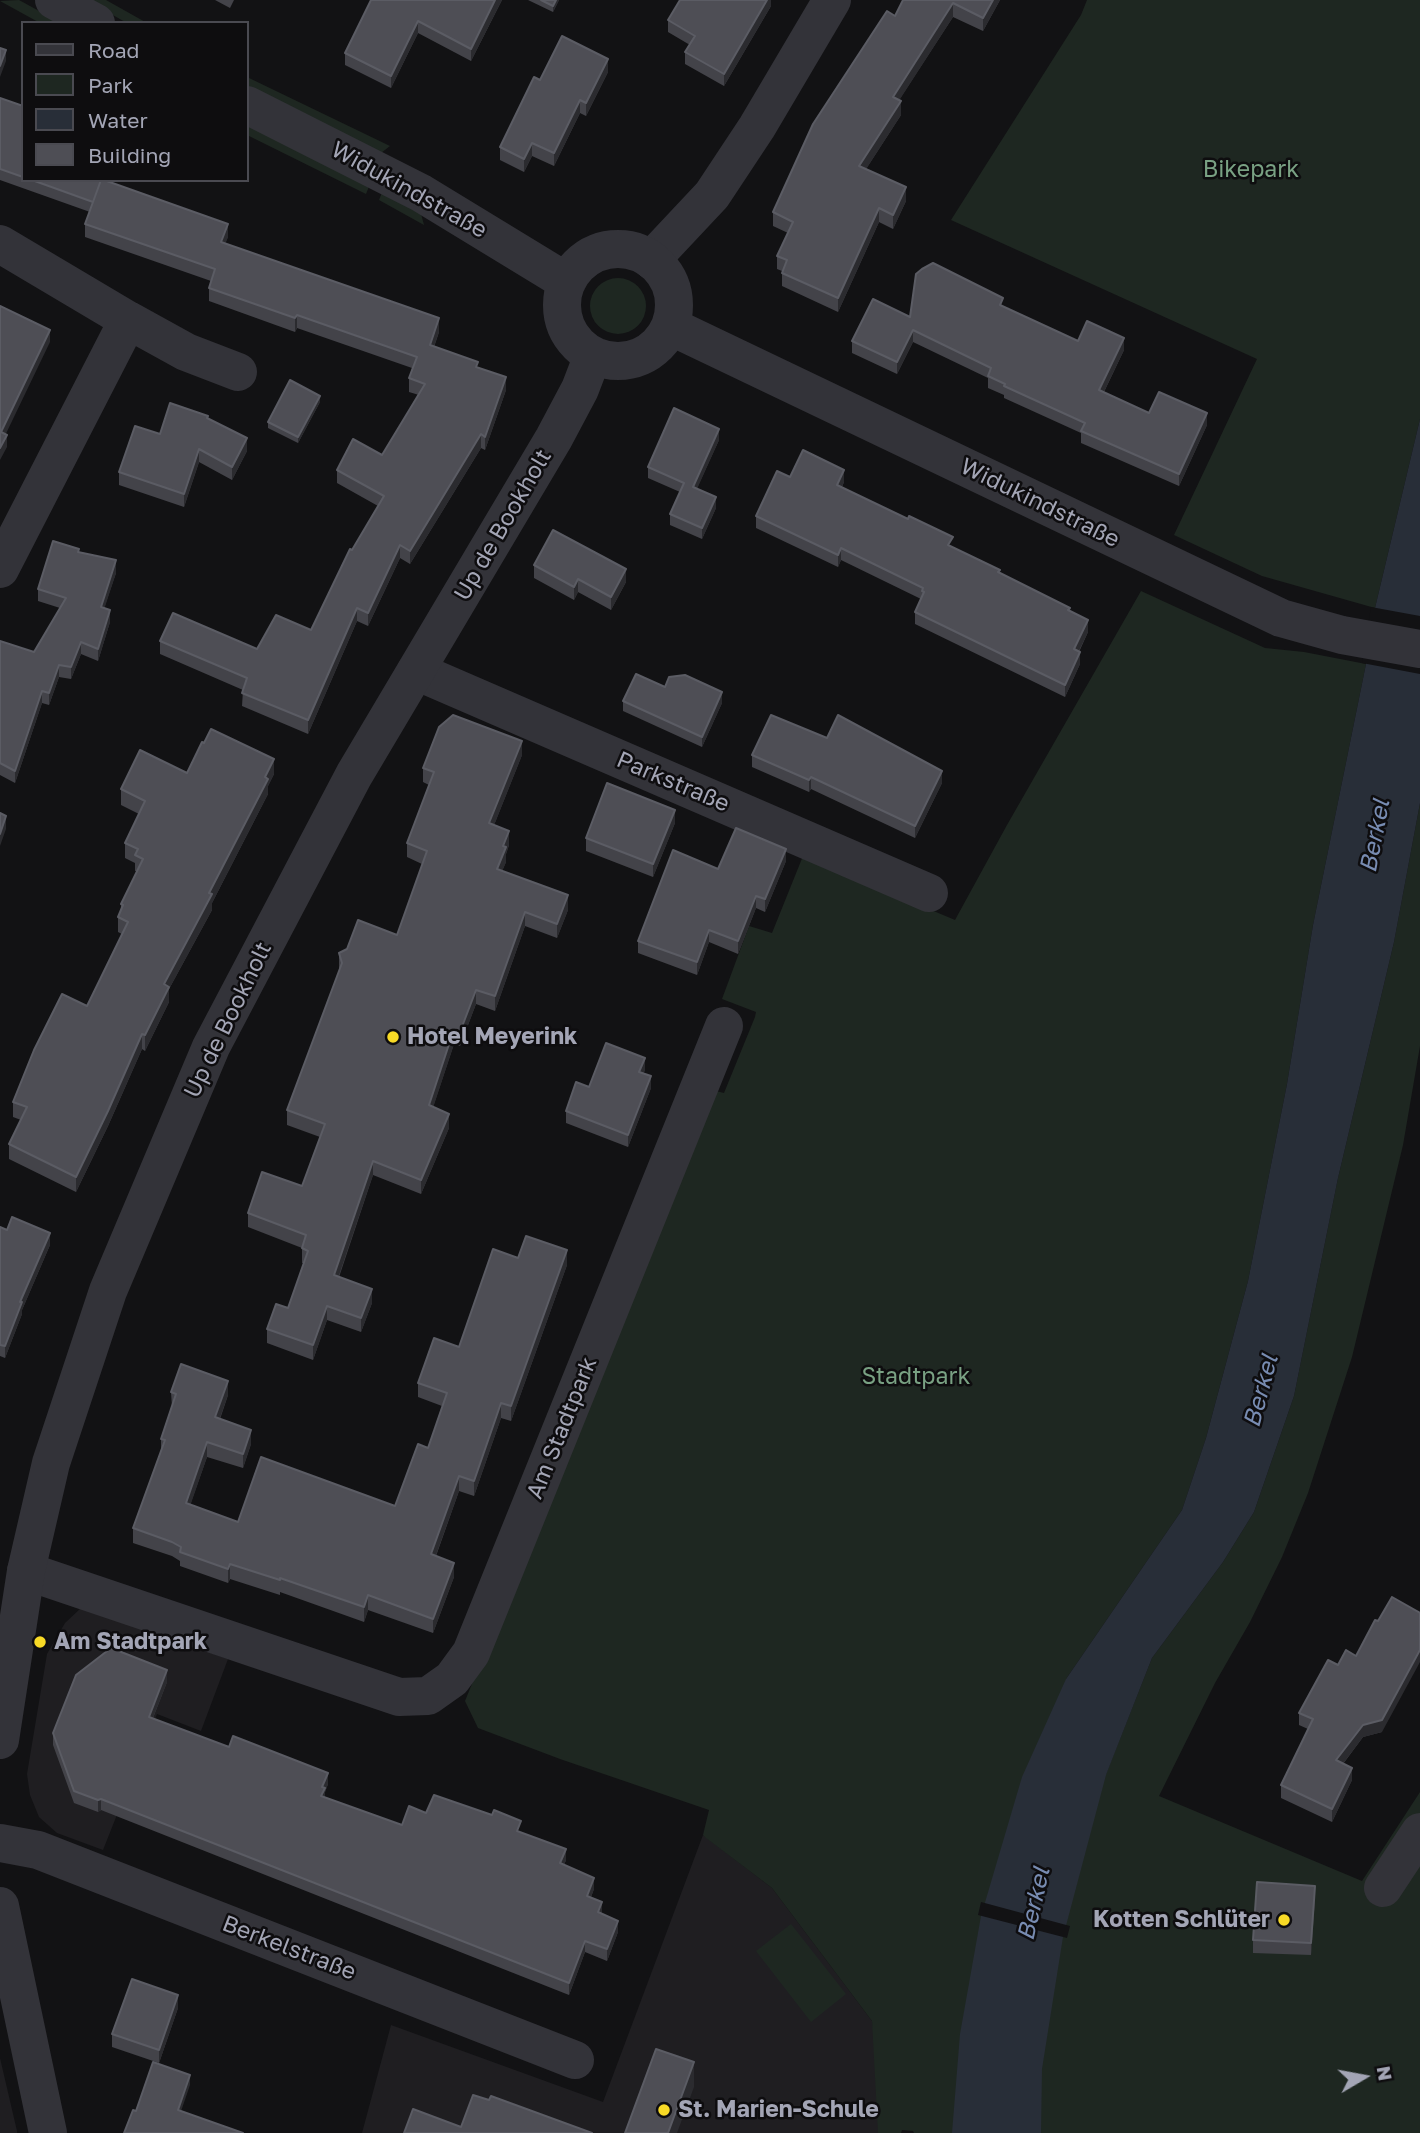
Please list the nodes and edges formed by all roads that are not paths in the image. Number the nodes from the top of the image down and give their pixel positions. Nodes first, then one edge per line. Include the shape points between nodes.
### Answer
1 (54, 0) edge
2 (832, 0) edge
3 (92, 21) edge
4 (248, 106) edge
5 (0, 244) edge
6 (651, 260) junction
7 (567, 282) junction
8 (128, 320) junction
9 (670, 326) junction
10 (593, 355) junction
11 (238, 372) dead end
12 (0, 569) edge
13 (1420, 649) edge
14 (416, 671) junction
15 (929, 893) dead end
16 (724, 1026) dead end
17 (26, 1572) junction
18 (0, 1740) edge
19 (1420, 1832) edge
20 (0, 1843) edge
21 (1383, 1888) dead end
22 (0, 1906) edge
23 (575, 2060) dead end
24 (48, 2133) edge

1 - 3 street
2 - 6 street via 712,195
4 - 7 street, Widukindstraße via 421,193
5 - 8 street
6 - 7 street via 628,250 603,251 588,257
6 - 9 street via 672,290
7 - 10 street via 563,316 569,332
8 - 11 street via 186,352
8 - 12 street
9 - 10 street via 652,350 638,357 616,360
9 - 13 street, Widukindstraße via 1281,618
10 - 14 street, Up de Bookholt via 554,438
14 - 15 street, Parkstraße
14 - 17 street, Up de Bookholt via 354,775 211,1047 108,1291 51,1463
16 - 17 street, Am Stadtpark via 471,1653 452,1679 428,1696 399,1697
17 - 18 street, Up de Bookholt
19 - 21 street
20 - 23 street, Berkelstraße via 38,1850
22 - 24 street

